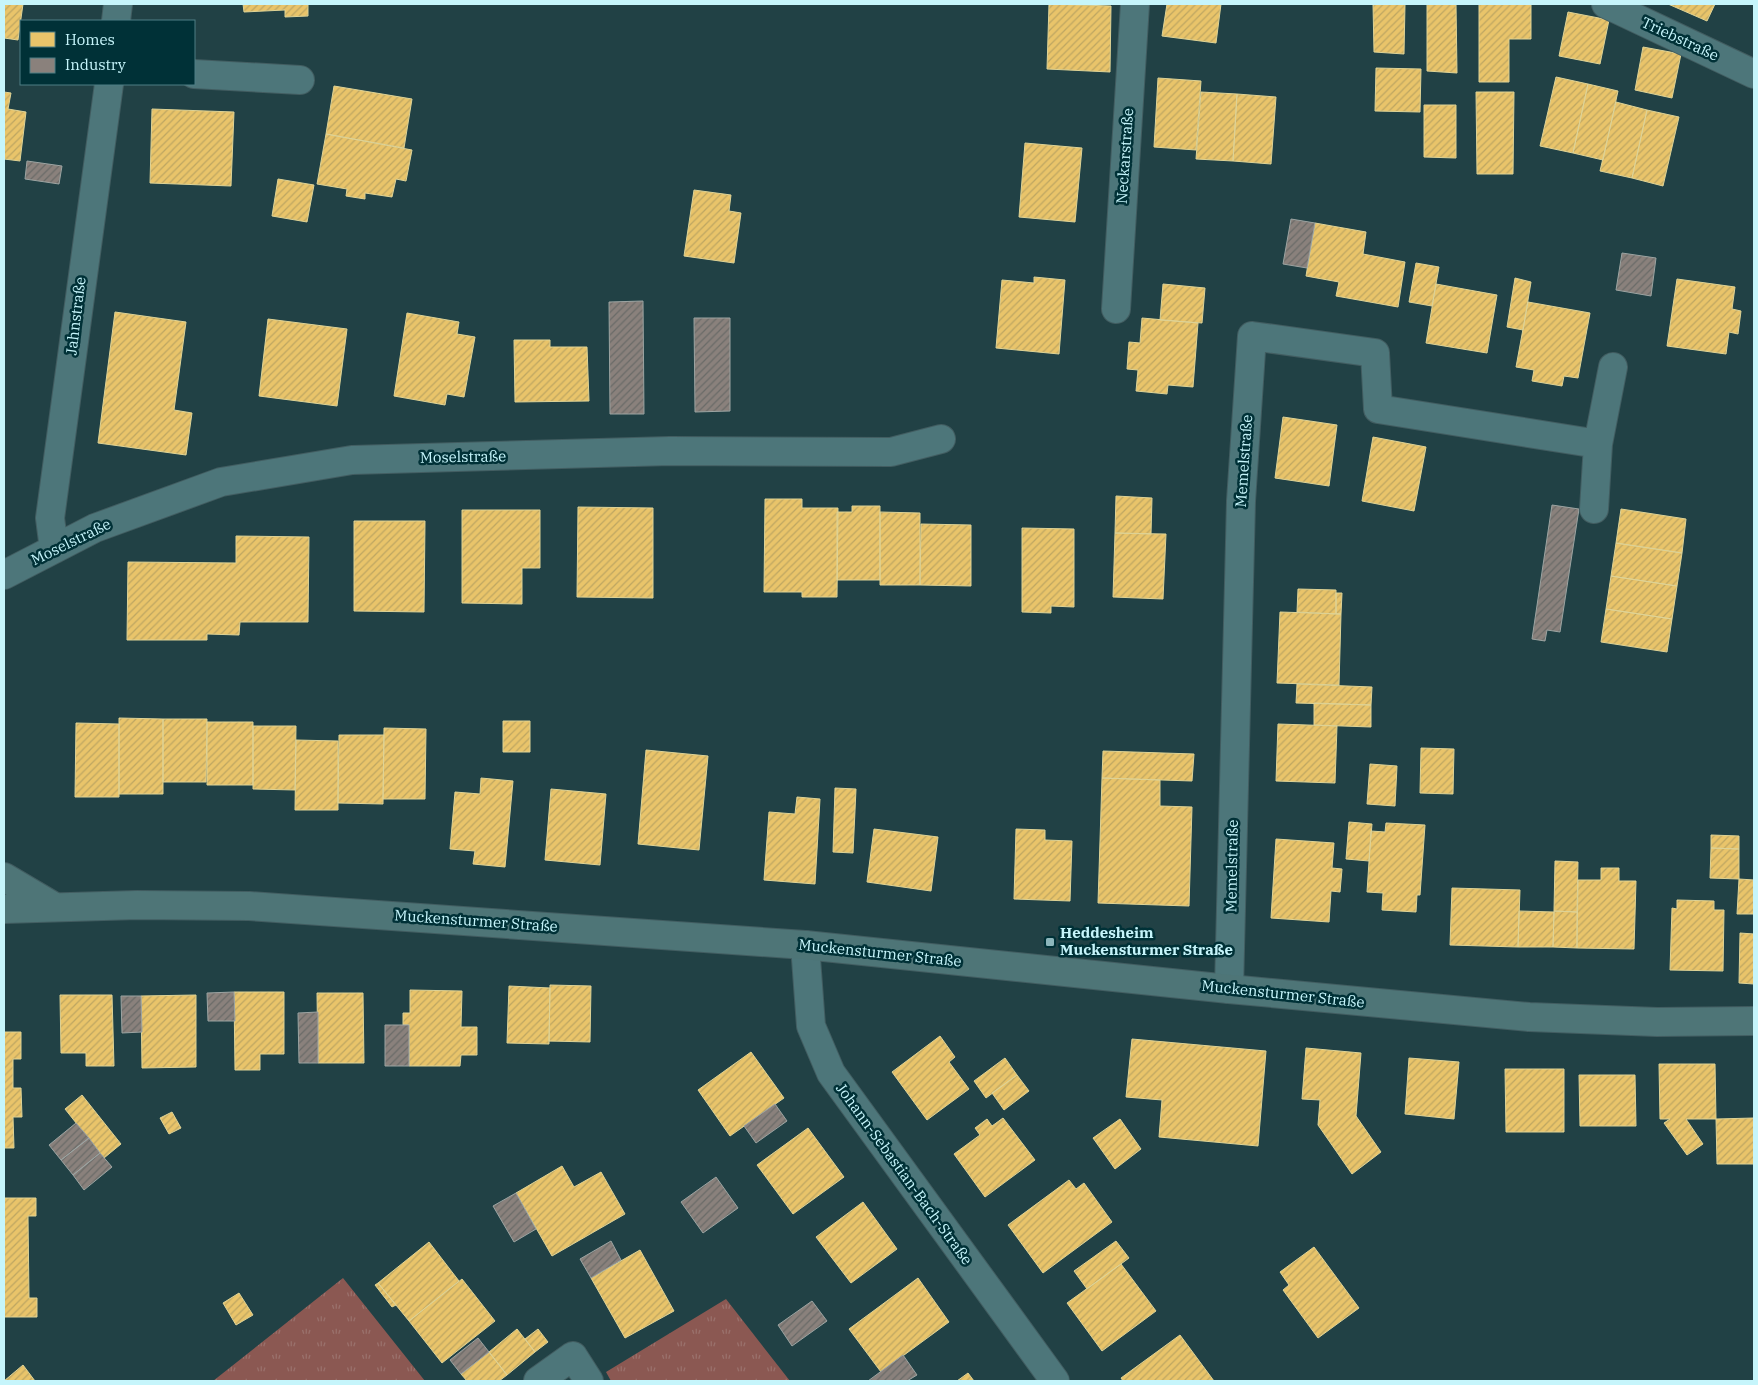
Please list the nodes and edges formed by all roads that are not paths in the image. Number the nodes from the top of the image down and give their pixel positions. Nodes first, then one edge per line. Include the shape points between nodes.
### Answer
1 (118, 4) edge
2 (1135, 4) edge
3 (1606, 4) edge
4 (116, 20) edge
5 (195, 74) edge
6 (1754, 74) edge
7 (300, 80) dead end
8 (109, 85) edge
9 (1116, 309) dead end
10 (1613, 367) dead end
11 (941, 438) dead end
12 (1598, 444) junction
13 (1594, 509) dead end
14 (54, 548) junction
15 (4, 575) edge
16 (4, 877) edge
17 (53, 906) junction
18 (4, 909) edge
19 (805, 945) junction
20 (1229, 989) junction
21 (1754, 1021) edge
22 (538, 1381) edge
23 (589, 1381) edge
24 (1055, 1381) edge

1 - 4 street
2 - 9 street, Neckarstraße
3 - 6 street, Triebstraße
5 - 7 street
8 - 14 street, Jahnstraße via 50,518
10 - 12 street
11 - 14 street, Moselstraße via 891,452 670,451 352,460 221,482 95,528
12 - 13 street
12 - 20 street, Memelstraße via 1378,409 1375,353 1252,336 1241,501
14 - 15 street, Moselstraße
16 - 17 main road
17 - 18 main road, Muckensturmer Straße
17 - 19 main road, Muckensturmer Straße via 249,906
19 - 20 main road, Muckensturmer Straße
19 - 24 street, Johann-Sebastian-Bach-Straße via 811,1026 830,1073
20 - 21 main road, Muckensturmer Straße via 1529,1017 1657,1022
22 - 23 street via 573,1356

